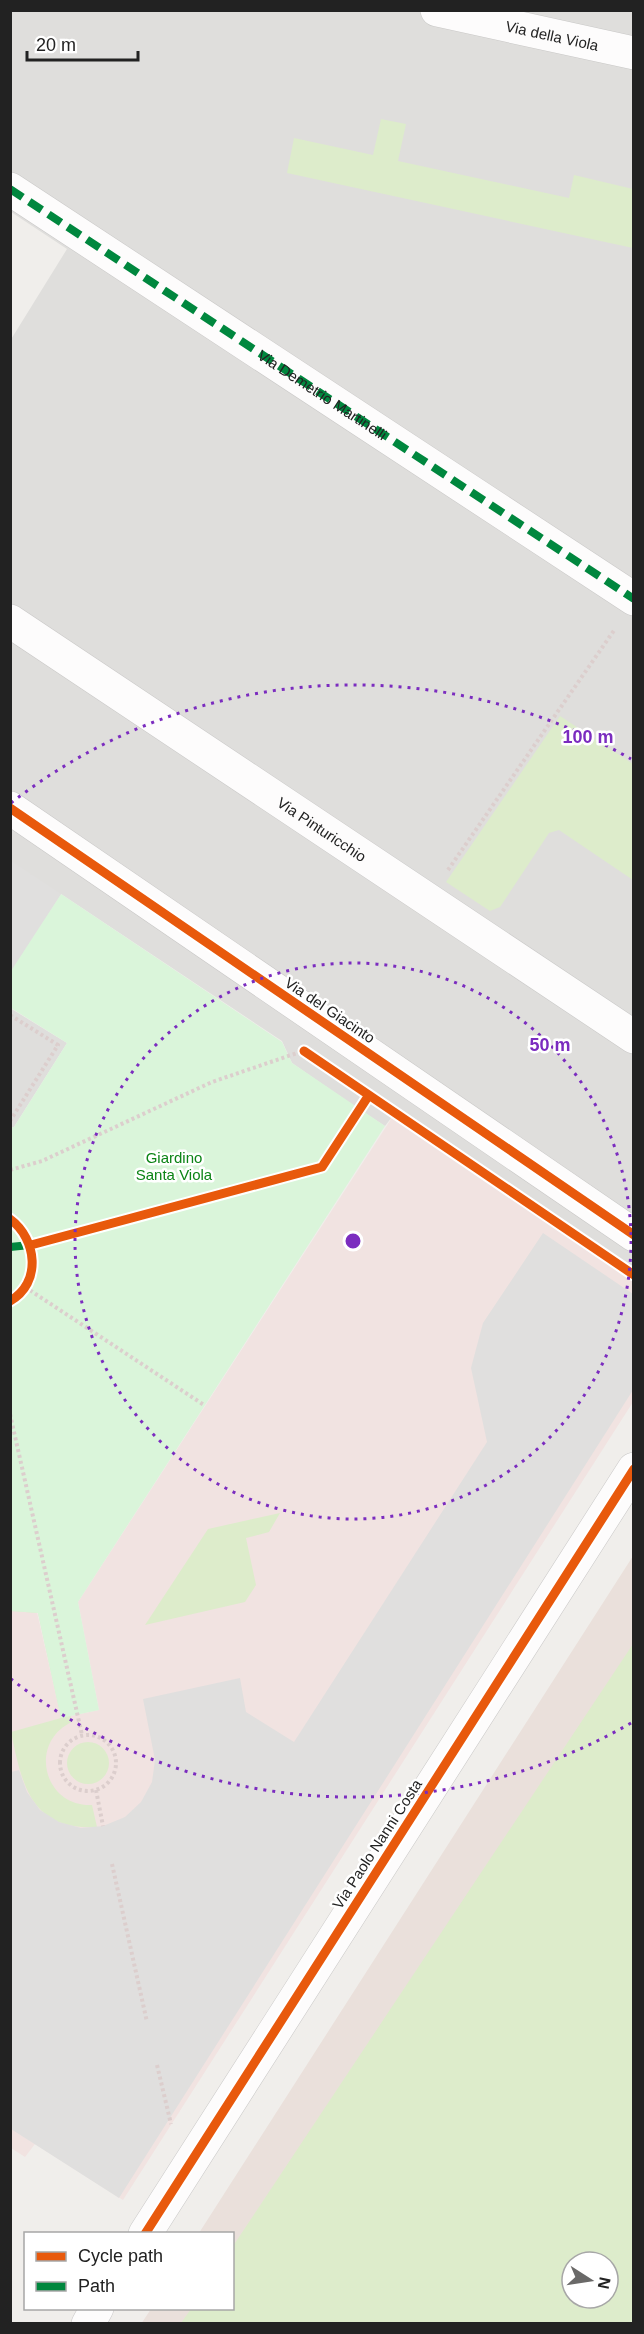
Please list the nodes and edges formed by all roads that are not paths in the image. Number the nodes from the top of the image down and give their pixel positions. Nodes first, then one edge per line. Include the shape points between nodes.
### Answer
1 (437, 10) edge
2 (633, 53) edge
3 (10, 189) edge
4 (633, 599) edge
5 (10, 621) edge
6 (10, 808) edge
7 (633, 1036) edge
8 (633, 1235) edge
9 (633, 1469) edge
10 (146, 2232) edge
11 (96, 2310) edge
12 (88, 2324) edge

1 - 2 street, Via della Viola
3 - 4 street, Via Demetrio Martinelli
5 - 7 street, Via Pinturicchio
6 - 8 street, Via del Giacinto
9 - 10 street, Via Paolo Nanni Costa
11 - 12 street

